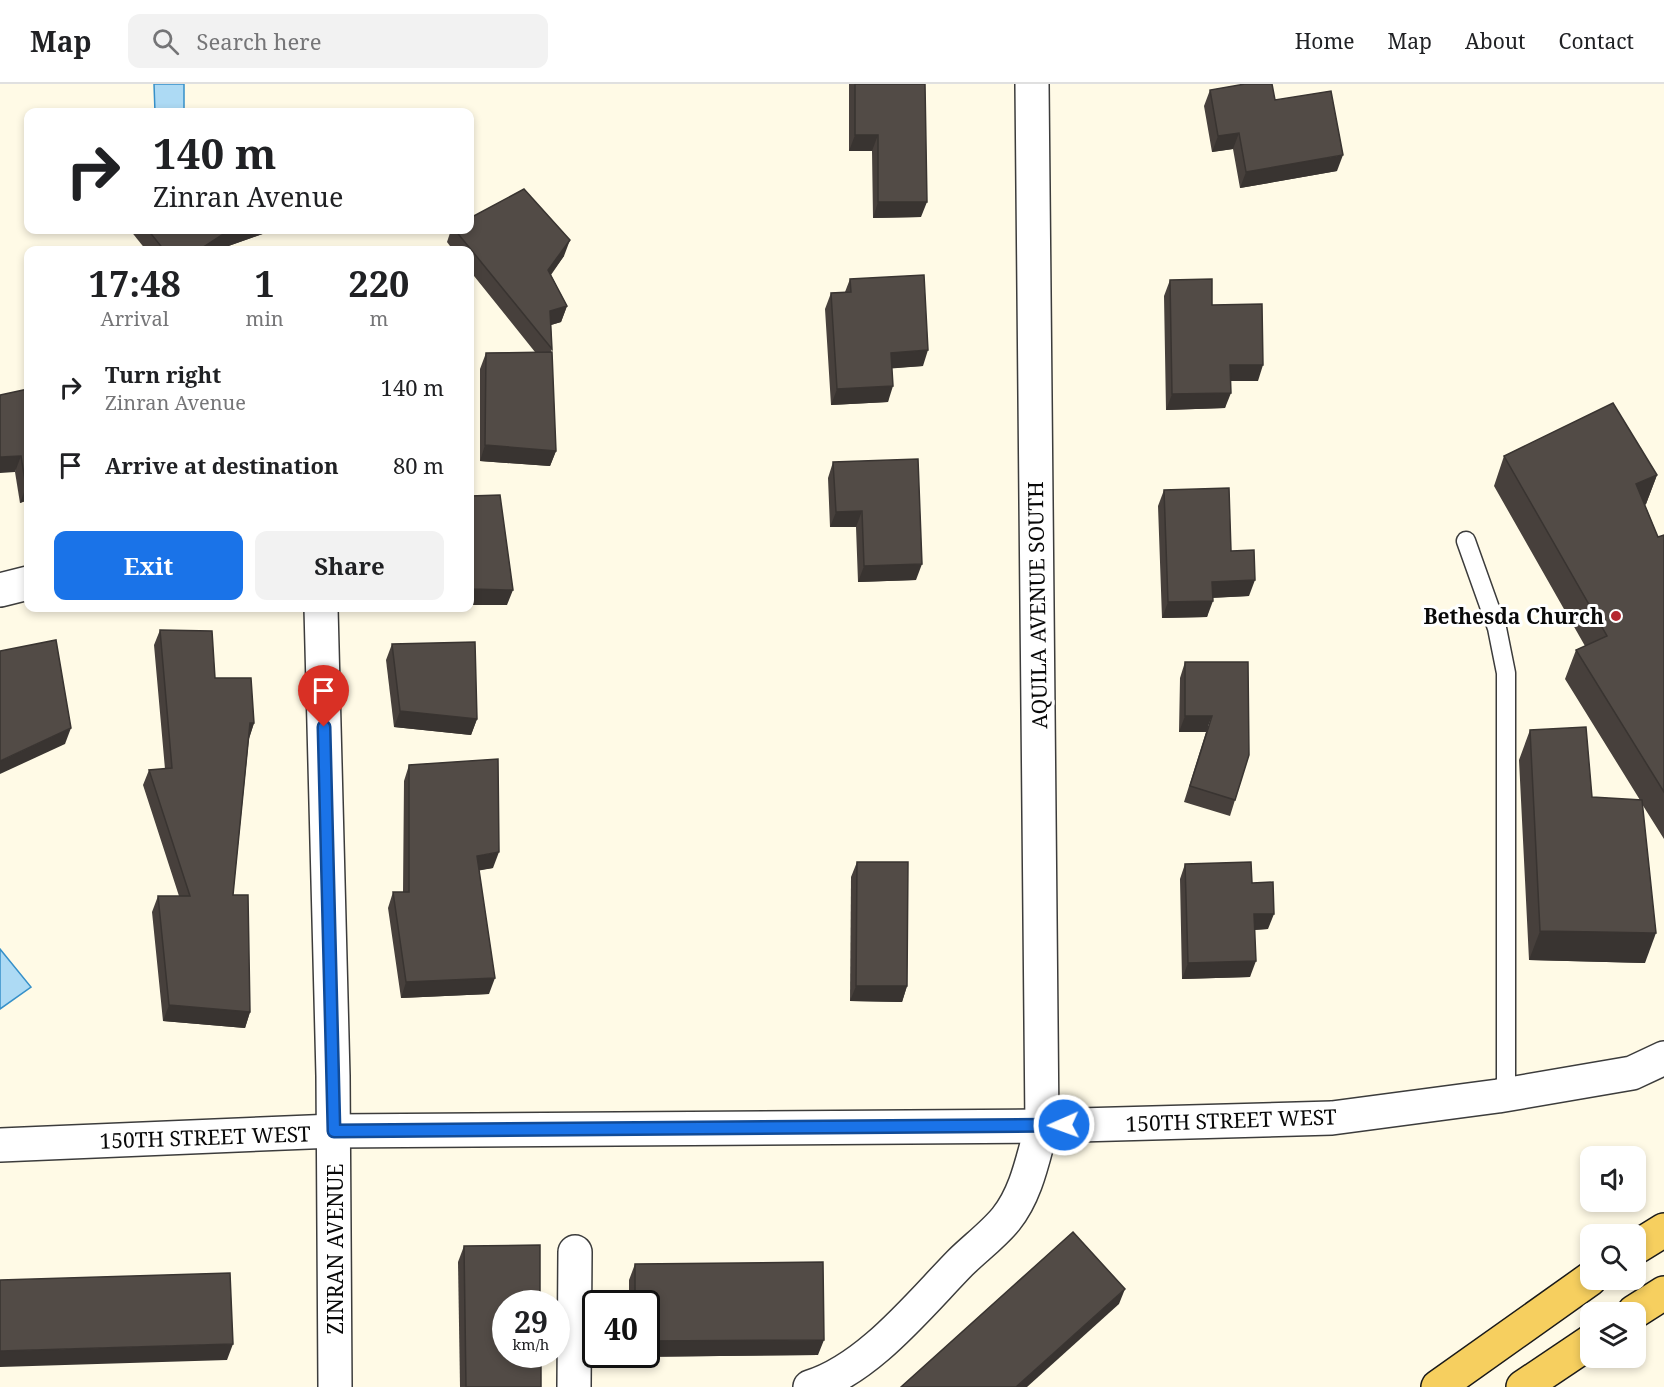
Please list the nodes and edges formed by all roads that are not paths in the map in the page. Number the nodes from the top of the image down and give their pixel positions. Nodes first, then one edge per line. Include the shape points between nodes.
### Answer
1 (1032, 84) edge
2 (1466, 541) dead end
3 (24, 585) edge
4 (0, 590) edge
5 (321, 612) edge
6 (1664, 1058) edge
7 (1506, 1095) junction
8 (1041, 1126) junction
9 (334, 1131) junction
10 (0, 1145) edge
11 (1664, 1230) edge
12 (1646, 1241) edge
13 (575, 1252) dead end
14 (1580, 1286) edge
15 (1664, 1293) edge
16 (1646, 1304) edge
17 (1580, 1349) edge
18 (335, 1387) edge
19 (574, 1387) edge
20 (810, 1387) edge
21 (1438, 1387) edge
22 (1523, 1387) edge

1 - 8 street, AQUILA AVENUE SOUTH
2 - 7 lane via 1497,628 1506,673
3 - 4 street
5 - 9 street, ZINRAN AVENUE
6 - 7 street, 150TH STREET WEST via 1632,1072
7 - 8 street, 150TH STREET WEST via 1332,1118
8 - 9 street, 150TH STREET WEST
8 - 20 street, AQUILA AVENUE SOUTH via 1028,1179 1006,1219 860,1359 828,1381
9 - 10 street, 150TH STREET WEST
9 - 18 street, ZINRAN AVENUE
11 - 12 main road
13 - 19 street
14 - 21 main road
15 - 16 main road
17 - 22 main road

